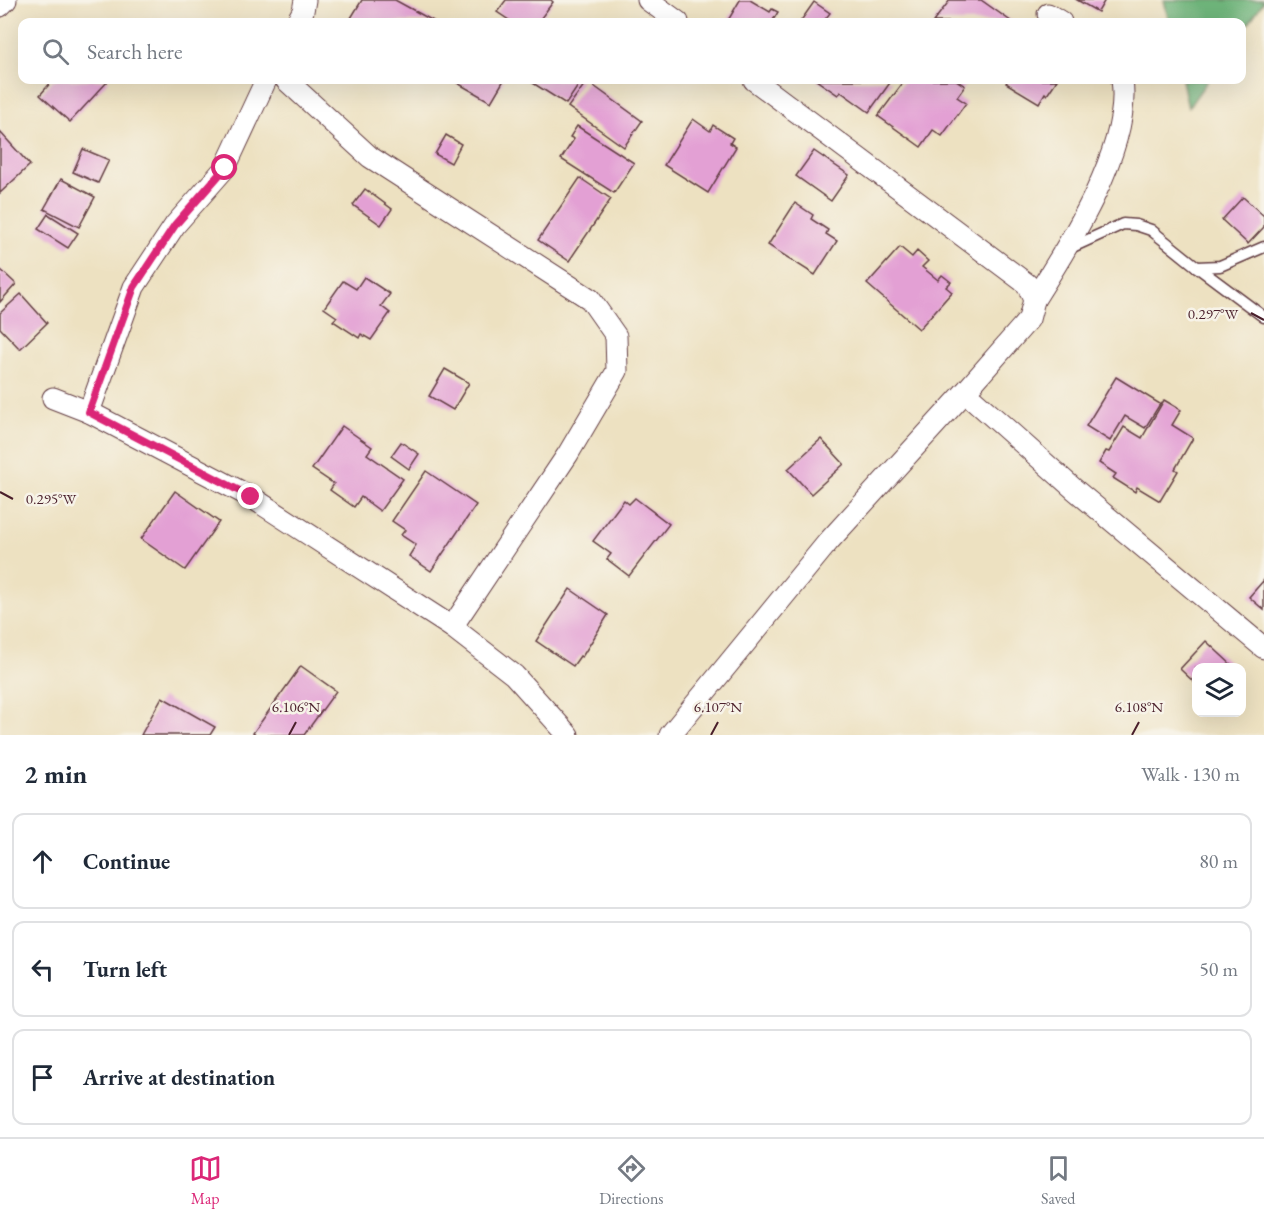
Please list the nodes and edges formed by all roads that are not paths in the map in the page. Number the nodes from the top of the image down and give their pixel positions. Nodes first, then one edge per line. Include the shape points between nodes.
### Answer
1 (6, 0) edge
2 (305, 0) edge
3 (648, 0) edge
4 (0, 6) edge
5 (299, 18) edge
6 (673, 18) edge
7 (264, 84) edge
8 (290, 84) edge
9 (759, 84) edge
10 (1123, 84) edge
11 (1264, 247) edge
12 (1065, 251) junction
13 (1197, 267) junction
14 (1034, 300) junction
15 (1264, 316) edge
16 (965, 392) junction
17 (53, 398) dead end
18 (89, 412) junction
19 (452, 627) junction
20 (1264, 648) edge
21 (568, 735) edge
22 (670, 735) edge

1 - 4 street
2 - 5 street
3 - 6 street
7 - 18 street via 225,168 175,225 134,287
8 - 19 street via 370,157 590,298 616,336 617,371 568,454
9 - 14 street via 1027,284
10 - 12 street via 1120,124 1110,164
11 - 13 lane via 1220,266
12 - 13 lane via 1123,224 1136,225 1151,230
12 - 14 street
13 - 15 lane
14 - 16 street via 1029,319
16 - 20 street
16 - 22 street via 828,542
17 - 18 street
18 - 19 street via 251,497
19 - 21 street via 514,675

